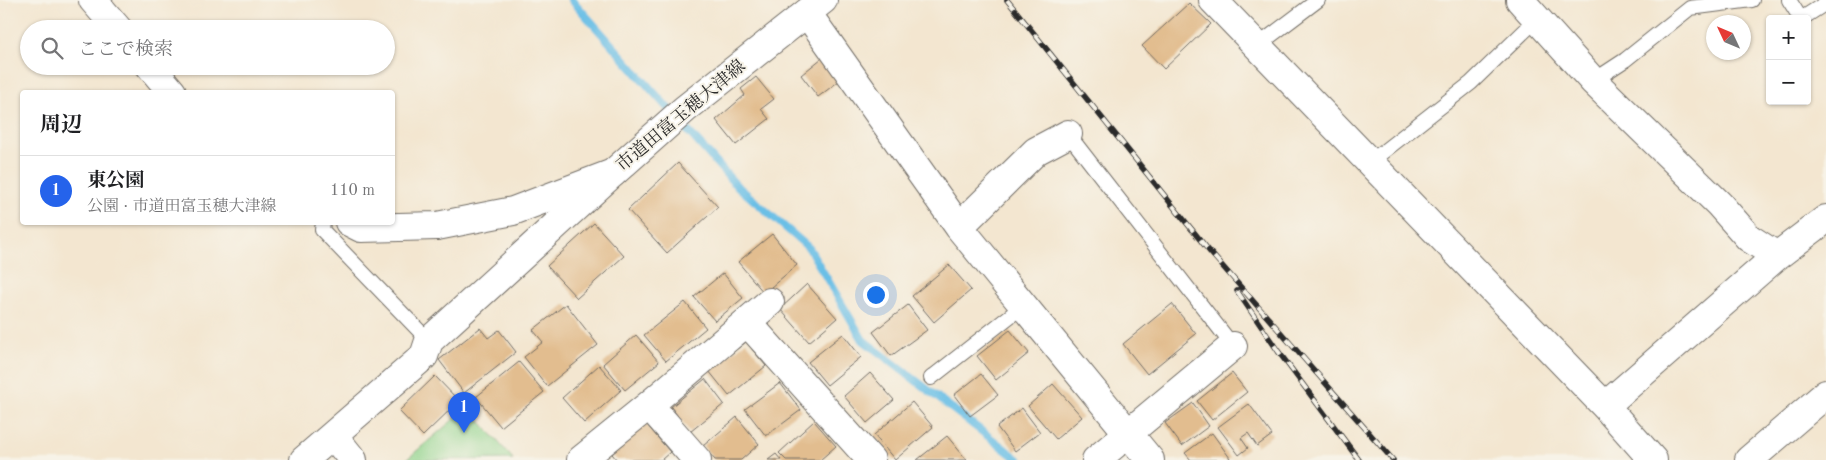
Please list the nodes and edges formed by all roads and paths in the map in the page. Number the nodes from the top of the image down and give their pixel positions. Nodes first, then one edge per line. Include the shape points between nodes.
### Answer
1 (93, 0) edge
2 (1212, 0) edge
3 (1318, 0) edge
4 (1752, 0) edge
5 (1789, 0) edge
6 (1826, 3) edge
7 (815, 7) edge
8 (1528, 9) edge
9 (1798, 15) edge
10 (1807, 15) edge
11 (110, 20) edge
12 (1257, 46) junction
13 (158, 75) edge
14 (1593, 81) junction
15 (170, 90) edge
16 (1068, 134) joint
17 (1370, 162) junction
18 (613, 173) junction
19 (1826, 219) edge
20 (323, 225) edge
21 (355, 225) edge
22 (959, 227) junction
23 (1777, 256) junction
24 (770, 302) dead end
25 (1024, 306) junction
26 (747, 322) junction
27 (429, 341) junction
28 (1233, 346) joint
29 (931, 378) dead end
30 (1826, 394) edge
31 (649, 405) junction
32 (1605, 406) junction
33 (1128, 434) junction
34 (333, 435) junction
35 (1645, 457) edge
36 (304, 460) edge
37 (353, 460) edge
38 (581, 460) edge
39 (697, 460) edge
40 (871, 460) edge
41 (1096, 460) edge
42 (1150, 460) edge
43 (1749, 460) edge

1 - 11 street
2 - 12 street
3 - 12 lane
4 - 14 lane via 1690,8
5 - 9 lane
6 - 10 lane
7 - 18 street, 市道田富玉穂大津線 via 685,108
7 - 22 street
8 - 14 street
8 - 17 lane via 1472,83
12 - 17 street
13 - 15 street
14 - 23 street via 1719,204 1749,238
16 - 22 street via 1036,151
16 - 28 lane
17 - 32 street
18 - 21 street, 市道田富玉穂大津線 via 513,211 438,226 361,228
18 - 27 street
19 - 23 street
20 - 27 lane via 322,230
22 - 25 street
23 - 32 street
24 - 26 street
25 - 29 lane
25 - 33 street
26 - 31 street
26 - 40 street
27 - 34 street via 424,356
28 - 33 street
30 - 43 street
31 - 38 street
31 - 39 street
32 - 35 street
33 - 41 street
33 - 42 street
34 - 36 street
34 - 37 street

